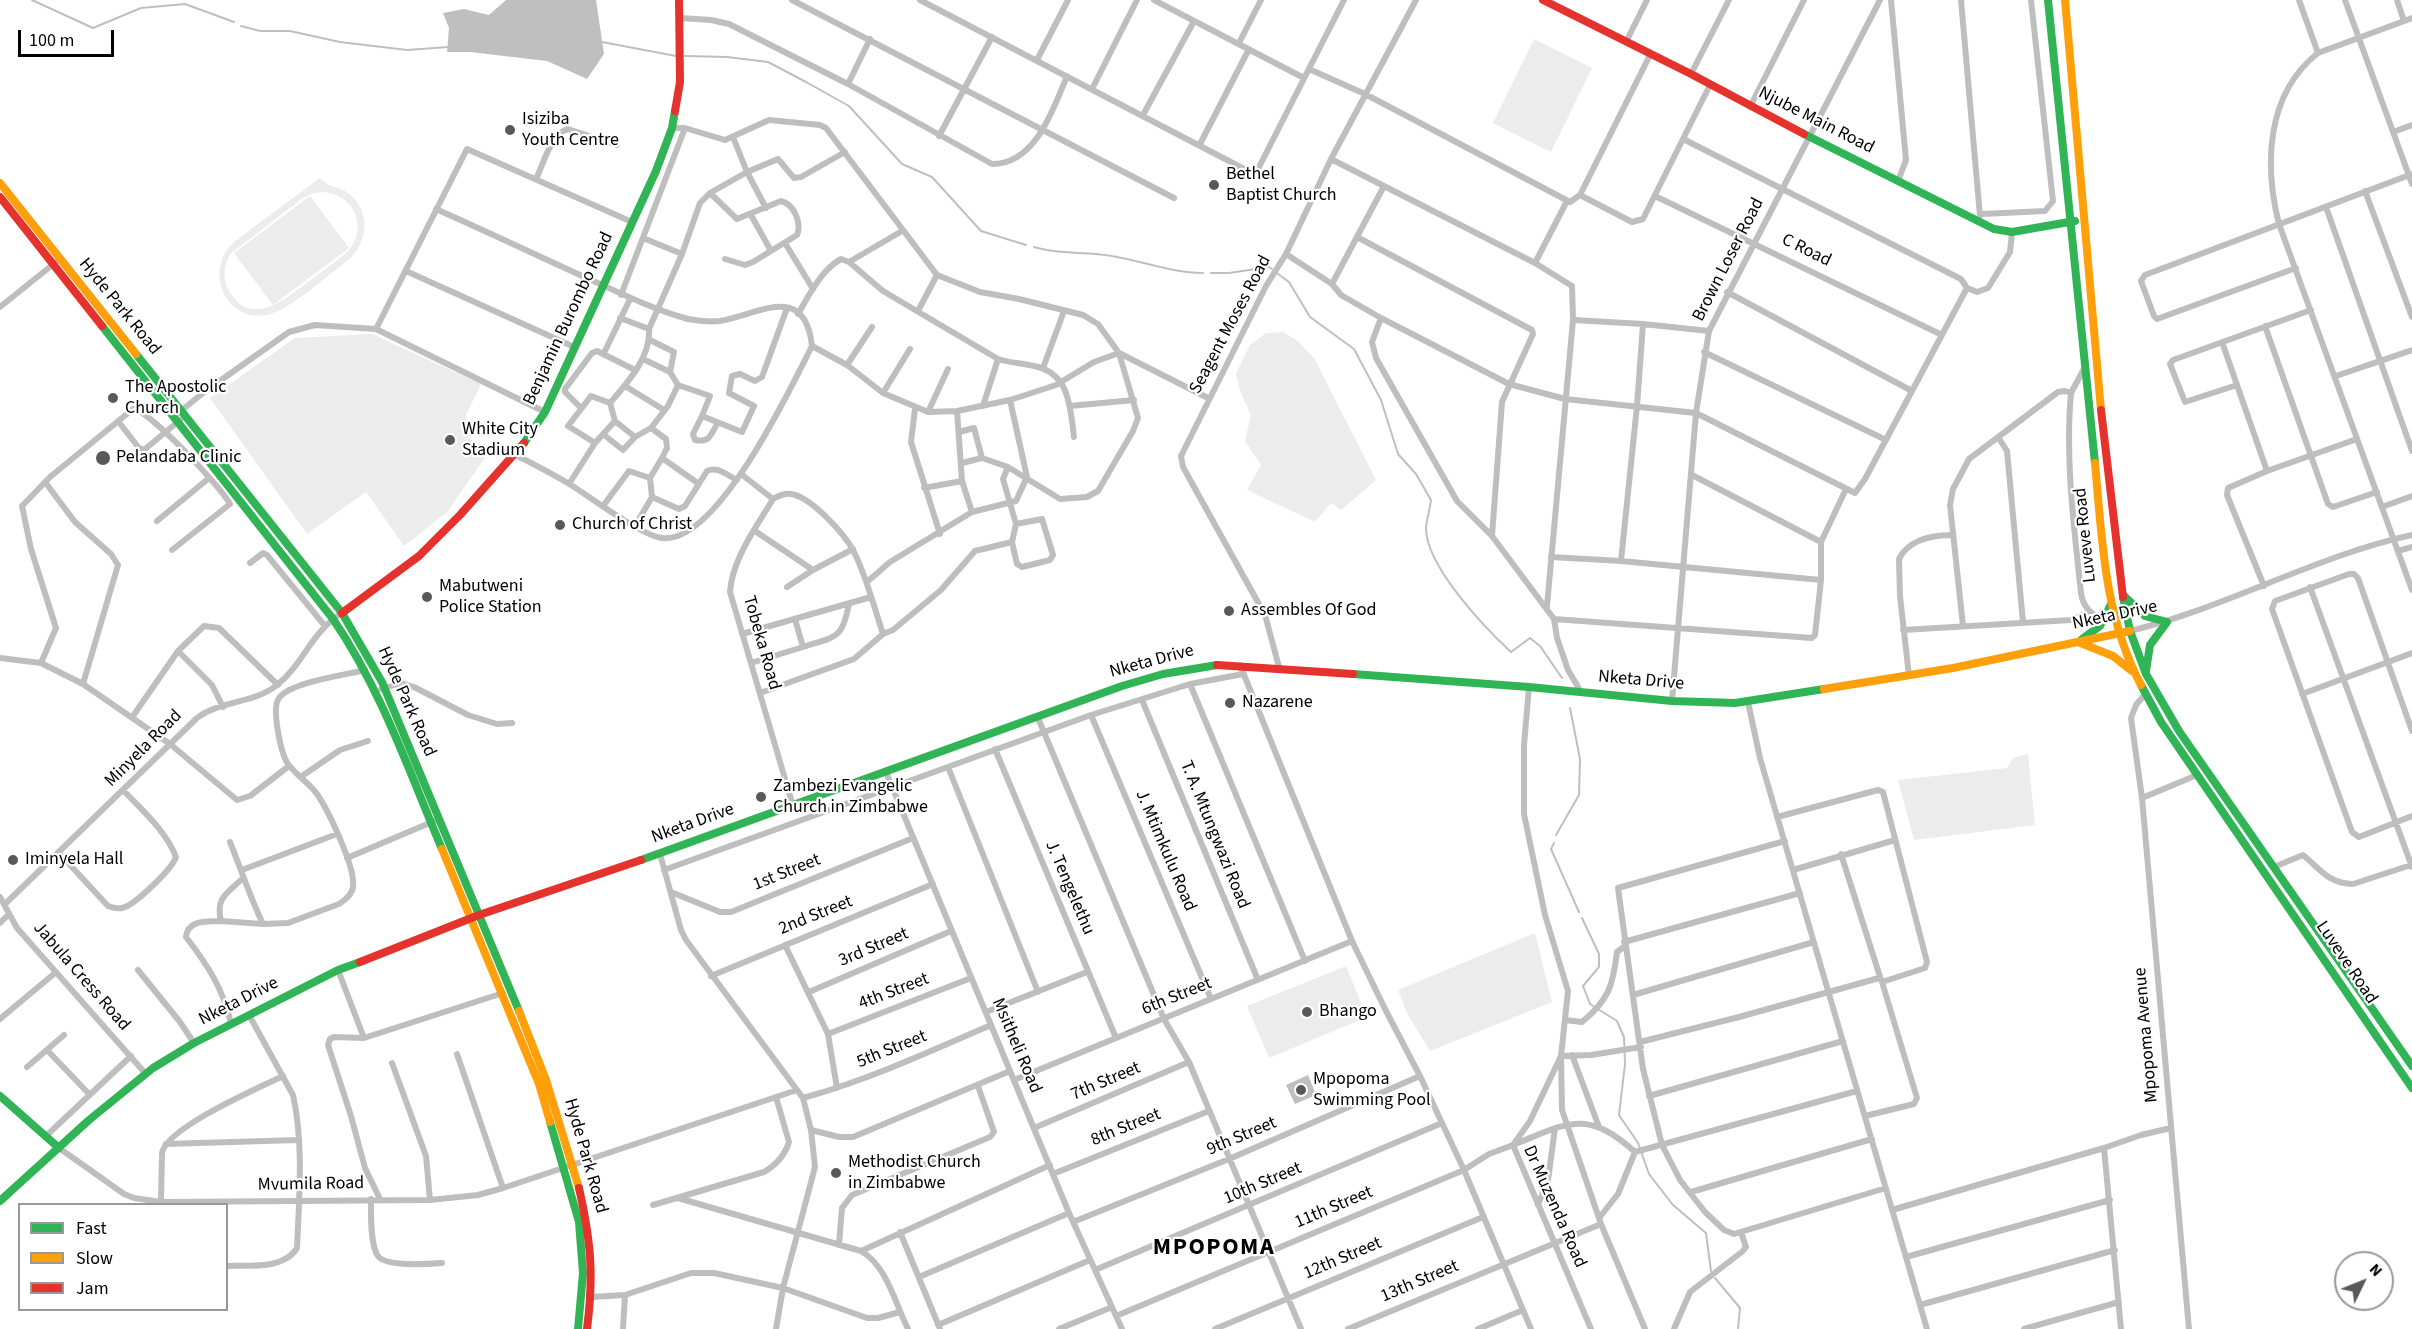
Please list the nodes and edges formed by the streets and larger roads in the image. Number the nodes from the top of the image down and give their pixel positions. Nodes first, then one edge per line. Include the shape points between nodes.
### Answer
1 (679, 0) edge
2 (792, 0) edge
3 (920, 0) edge
4 (1068, 0) edge
5 (1137, 0) edge
6 (1154, 0) edge
7 (1172, 0) edge
8 (1262, 0) edge
9 (1344, 0) edge
10 (1416, 0) edge
11 (1544, 0) edge
12 (1647, 0) edge
13 (1729, 0) edge
14 (1804, 0) edge
15 (1880, 0) edge
16 (1891, 0) edge
17 (1961, 0) edge
18 (2031, 0) edge
19 (2049, 0) edge
20 (2065, 0) edge
21 (2299, 0) edge
22 (2345, 0) edge
23 (2397, 0) edge
24 (1168, 8) junction
25 (680, 18) junction
26 (2412, 18) edge
27 (1194, 21) junction
28 (2404, 21) junction
29 (992, 37) junction
30 (2359, 37) junction
31 (870, 39) junction
32 (1626, 42) junction
33 (1239, 43) junction
34 (1249, 49) junction
35 (2318, 53) junction
36 (1650, 55) junction
37 (1037, 60) junction
38 (1309, 69) junction
39 (1691, 74) junction
40 (1067, 76) junction
41 (1304, 78) junction
42 (848, 84) junction
43 (1710, 85) junction
44 (964, 88) junction
45 (1092, 88) junction
46 (1365, 94) junction
47 (1750, 107) junction
48 (1143, 115) junction
49 (2412, 125) edge
50 (672, 128) junction
51 (684, 128) junction
52 (1043, 130) junction
53 (2393, 132) junction
54 (939, 136) junction
55 (734, 137) junction
56 (1809, 137) junction
57 (1683, 139) junction
58 (1200, 144) junction
59 (618, 145) dead end
60 (844, 152) junction
61 (1331, 159) junction
62 (747, 172) junction
63 (2410, 174) edge
64 (536, 179) junction
65 (1898, 181) junction
66 (0, 183) edge
67 (2412, 184) edge
68 (1384, 186) junction
69 (1783, 189) junction
70 (2366, 191) junction
71 (710, 193) junction
72 (1580, 195) junction
73 (1655, 196) junction
74 (0, 197) edge
75 (1174, 198) dead end
76 (1566, 201) junction
77 (766, 207) junction
78 (2326, 207) junction
79 (436, 209) junction
80 (752, 214) junction
81 (1979, 217) junction
82 (2084, 219) junction
83 (2071, 221) junction
84 (632, 222) junction
85 (2279, 224) junction
86 (902, 231) junction
87 (2012, 232) junction
88 (1357, 237) junction
89 (643, 238) junction
90 (785, 243) junction
91 (1756, 243) junction
92 (771, 251) junction
93 (682, 254) junction
94 (1286, 254) junction
95 (725, 259) dead end
96 (57, 262) junction
97 (849, 262) junction
98 (1535, 262) junction
99 (2296, 268) junction
100 (406, 271) junction
101 (937, 275) junction
102 (1332, 284) junction
103 (603, 285) junction
104 (1967, 288) junction
105 (813, 289) junction
106 (1727, 292) junction
107 (621, 294) junction
108 (630, 299) junction
109 (2, 303) edge
110 (658, 308) junction
111 (787, 308) junction
112 (2311, 310) junction
113 (918, 311) junction
114 (1064, 311) junction
115 (798, 314) junction
116 (2412, 317) edge
117 (620, 318) junction
118 (1381, 318) junction
119 (1573, 320) junction
120 (1643, 324) junction
121 (2265, 326) junction
122 (872, 327) dead end
123 (376, 329) junction
124 (649, 329) junction
125 (1708, 331) junction
126 (1942, 334) junction
127 (650, 340) junction
128 (2222, 342) junction
129 (812, 346) junction
130 (574, 347) junction
131 (910, 349) dead end
132 (2412, 350) edge
133 (604, 352) junction
134 (1704, 352) junction
135 (1119, 353) junction
136 (643, 359) junction
137 (998, 359) junction
138 (2381, 362) junction
139 (847, 365) junction
140 (2085, 366) junction
141 (1043, 368) junction
142 (948, 369) dead end
143 (635, 370) junction
144 (670, 372) junction
145 (2336, 376) junction
146 (1062, 383) junction
147 (1509, 384) junction
148 (678, 385) junction
149 (2237, 385) junction
150 (625, 386) junction
151 (1912, 391) junction
152 (883, 393) junction
153 (2071, 393) junction
154 (1208, 398) junction
155 (1565, 399) junction
156 (1010, 400) junction
157 (1134, 400) junction
158 (610, 403) junction
159 (983, 406) junction
160 (1070, 406) junction
161 (1637, 406) junction
162 (580, 407) junction
163 (915, 409) junction
164 (664, 410) junction
165 (957, 411) junction
166 (545, 412) junction
167 (928, 412) junction
168 (1696, 413) junction
169 (183, 414) junction
170 (702, 416) junction
171 (175, 420) junction
172 (615, 421) junction
173 (118, 422) junction
174 (717, 424) junction
175 (651, 428) junction
176 (958, 432) junction
177 (166, 433) junction
178 (603, 434) junction
179 (635, 437) junction
180 (1074, 437) dead end
181 (1998, 438) junction
182 (1884, 439) junction
183 (2357, 439) junction
184 (595, 443) junction
185 (2412, 451) edge
186 (514, 454) junction
187 (2311, 455) junction
188 (662, 458) junction
189 (982, 458) junction
190 (962, 463) junction
191 (1008, 467) junction
192 (2267, 471) junction
193 (741, 474) junction
194 (1692, 476) junction
195 (1027, 477) junction
196 (209, 478) junction
197 (650, 478) junction
198 (737, 480) junction
199 (962, 481) junction
200 (45, 482) junction
201 (569, 484) junction
202 (699, 484) junction
203 (924, 488) junction
204 (1846, 489) junction
205 (2377, 492) junction
206 (2412, 496) edge
207 (652, 497) junction
208 (774, 499) junction
209 (1010, 504) junction
210 (603, 506) junction
211 (2382, 507) junction
212 (972, 512) junction
213 (157, 521) dead end
214 (1016, 524) junction
215 (635, 526) junction
216 (755, 531) junction
217 (940, 534) junction
218 (1953, 535) junction
219 (2412, 535) edge
220 (1492, 536) junction
221 (2393, 539) junction
222 (1012, 542) junction
223 (1821, 542) junction
224 (2412, 547) edge
225 (853, 549) junction
226 (172, 550) dead end
227 (2398, 551) junction
228 (1551, 557) junction
229 (1621, 561) junction
230 (250, 563) dead end
231 (1683, 568) junction
232 (813, 570) junction
233 (1821, 580) junction
234 (867, 582) junction
235 (787, 586) dead end
236 (2264, 586) junction
237 (2310, 587) junction
238 (2412, 590) edge
239 (2122, 594) junction
240 (871, 597) junction
241 (849, 603) junction
242 (2111, 603) junction
243 (1547, 607) junction
244 (2089, 612) junction
245 (342, 613) junction
246 (333, 619) junction
247 (795, 619) junction
248 (1554, 619) junction
249 (2103, 621) junction
250 (2023, 622) junction
251 (2167, 622) junction
252 (325, 626) junction
253 (1963, 626) junction
254 (1678, 628) junction
255 (1903, 630) junction
256 (2130, 631) junction
257 (742, 634) junction
258 (883, 634) junction
259 (2118, 634) junction
260 (2076, 642) junction
261 (803, 647) junction
262 (178, 651) junction
263 (2412, 653) edge
264 (0, 658) edge
265 (2388, 662) junction
266 (41, 663) junction
267 (751, 663) junction
268 (1240, 664) junction
269 (1279, 667) junction
270 (365, 670) junction
271 (2133, 671) junction
272 (1243, 674) junction
273 (2146, 674) junction
274 (1909, 676) junction
275 (2344, 678) junction
276 (83, 684) junction
277 (1190, 684) junction
278 (278, 685) junction
279 (384, 687) junction
280 (1529, 687) junction
281 (375, 692) junction
282 (1581, 692) junction
283 (760, 693) junction
284 (2145, 694) junction
285 (2302, 694) junction
286 (1142, 700) junction
287 (1672, 701) junction
288 (1748, 702) junction
289 (223, 707) junction
290 (1091, 715) junction
291 (133, 716) junction
292 (1038, 718) junction
293 (512, 723) dead end
294 (2412, 730) edge
295 (1044, 731) junction
296 (368, 741) dead end
297 (171, 744) junction
298 (995, 749) junction
299 (289, 766) junction
300 (948, 767) junction
301 (886, 772) junction
302 (2197, 775) junction
303 (302, 776) junction
304 (892, 788) junction
305 (123, 790) junction
306 (2142, 798) junction
307 (793, 806) junction
308 (2412, 816) edge
309 (1777, 817) junction
310 (435, 820) junction
311 (2396, 822) junction
312 (337, 834) junction
313 (913, 838) junction
314 (1895, 840) junction
315 (1785, 841) junction
316 (230, 842) dead end
317 (59, 853) junction
318 (660, 854) junction
319 (1841, 854) junction
320 (347, 858) junction
321 (2412, 866) edge
322 (2274, 867) junction
323 (242, 870) junction
324 (664, 870) junction
325 (1793, 870) junction
326 (243, 878) junction
327 (933, 884) junction
328 (671, 892) junction
329 (1800, 893) junction
330 (0, 897) edge
331 (4, 904) junction
332 (9, 914) junction
333 (475, 917) junction
334 (221, 921) junction
335 (0, 922) edge
336 (263, 924) junction
337 (951, 931) junction
338 (1352, 941) junction
339 (1814, 942) junction
340 (1625, 944) junction
341 (785, 945) junction
342 (1305, 961) junction
343 (138, 970) dead end
344 (338, 970) junction
345 (1087, 972) junction
346 (56, 973) junction
347 (711, 976) junction
348 (971, 978) junction
349 (1258, 980) junction
350 (1881, 980) junction
351 (1828, 991) junction
352 (809, 992) junction
353 (1038, 992) junction
354 (503, 993) junction
355 (1633, 995) junction
356 (1211, 999) junction
357 (986, 1012) junction
358 (249, 1015) junction
359 (0, 1019) edge
360 (1164, 1019) junction
361 (1565, 1020) junction
362 (231, 1024) junction
363 (991, 1024) junction
364 (828, 1034) junction
365 (64, 1035) dead end
366 (364, 1038) junction
367 (1116, 1038) junction
368 (1843, 1041) junction
369 (194, 1043) junction
370 (1640, 1044) junction
371 (47, 1050) junction
372 (457, 1054) dead end
373 (1572, 1055) junction
374 (131, 1056) junction
375 (1561, 1056) junction
376 (1189, 1062) junction
377 (392, 1063) dead end
378 (2412, 1066) edge
379 (27, 1067) dead end
380 (1010, 1071) junction
381 (145, 1073) junction
382 (283, 1076) junction
383 (1420, 1076) junction
384 (1014, 1080) junction
385 (978, 1086) junction
386 (837, 1088) junction
387 (2412, 1088) edge
388 (797, 1090) junction
389 (1857, 1091) junction
390 (90, 1095) junction
391 (0, 1096) edge
392 (1649, 1096) junction
393 (776, 1097) junction
394 (803, 1098) junction
395 (1209, 1111) junction
396 (1865, 1116) junction
397 (1442, 1123) junction
398 (1567, 1124) junction
399 (1599, 1126) junction
400 (1034, 1128) junction
401 (1555, 1128) junction
402 (2171, 1128) junction
403 (811, 1130) junction
404 (46, 1136) junction
405 (1872, 1139) junction
406 (298, 1140) junction
407 (166, 1144) junction
408 (1513, 1145) junction
409 (1662, 1145) junction
410 (59, 1148) junction
411 (2104, 1148) junction
412 (1635, 1152) junction
413 (1229, 1159) junction
414 (1050, 1165) junction
415 (574, 1166) junction
416 (565, 1169) junction
417 (1464, 1170) junction
418 (1053, 1174) junction
419 (503, 1188) junction
420 (1886, 1188) junction
421 (1691, 1192) junction
422 (678, 1198) junction
423 (380, 1199) junction
424 (298, 1200) junction
425 (370, 1200) junction
426 (430, 1200) junction
427 (2110, 1200) junction
428 (0, 1201) edge
429 (161, 1202) junction
430 (653, 1205) dead end
431 (1538, 1205) junction
432 (1248, 1207) junction
433 (1892, 1210) junction
434 (1069, 1213) junction
435 (1483, 1217) junction
436 (1600, 1221) junction
437 (1073, 1222) junction
438 (900, 1232) junction
439 (1741, 1232) junction
440 (798, 1234) junction
441 (1554, 1244) junction
442 (839, 1245) junction
443 (2115, 1250) junction
444 (861, 1251) junction
445 (1268, 1252) junction
446 (1906, 1257) junction
447 (1090, 1260) junction
448 (442, 1263) dead end
449 (1504, 1263) junction
450 (228, 1266) edge
451 (1095, 1270) junction
452 (919, 1277) junction
453 (783, 1288) junction
454 (625, 1295) junction
455 (591, 1298) junction
456 (1288, 1299) junction
457 (2119, 1302) junction
458 (1920, 1305) junction
459 (1112, 1307) junction
460 (1523, 1310) junction
461 (900, 1312) junction
462 (1116, 1316) junction
463 (939, 1327) edge
464 (578, 1329) edge
465 (587, 1329) edge
466 (623, 1329) edge
467 (776, 1329) edge
468 (908, 1329) edge
469 (1059, 1329) edge
470 (1122, 1329) edge
471 (1215, 1329) edge
472 (1301, 1329) edge
473 (1348, 1329) edge
474 (1478, 1329) edge
475 (1531, 1329) edge
476 (1591, 1329) edge
477 (1645, 1329) edge
478 (1674, 1329) edge
479 (1927, 1329) edge
480 (2024, 1329) edge
481 (2121, 1329) edge
482 (2189, 1329) edge

1 - 25 street, Benjamin Burombo Road
2 - 31 street
3 - 29 street
4 - 37 street
5 - 45 street
6 - 24 street
7 - 24 street
8 - 33 street
9 - 38 street
10 - 46 street, Seagent Moses Road
11 - 32 street, Njube Main Road
12 - 32 street
13 - 39 street
14 - 47 street
15 - 56 street, Brown Loser Road
16 - 65 street via 1906,160
17 - 81 street
18 - 81 street via 2053,201 2045,211
19 - 83 street, Luveve Road
20 - 82 street, Luveve Road
21 - 35 street
22 - 30 street
23 - 28 street
24 - 27 street
25 - 42 street via 729,24
25 - 50 street, Benjamin Burombo Road via 680,82
26 - 28 street
27 - 33 street
27 - 48 street
28 - 30 street
29 - 37 street
29 - 44 street
30 - 35 street
30 - 53 street
31 - 42 street
31 - 44 street
32 - 36 street, Njube Main Road
33 - 34 street
34 - 41 street
34 - 58 street
35 - 85 street via 2296,76 2273,127 2271,173
36 - 39 street, Njube Main Road
36 - 72 street
37 - 40 street
38 - 41 street
38 - 46 street
39 - 43 street, Njube Main Road
40 - 45 street
40 - 52 street
41 - 58 street via 1254,172
42 - 54 street
43 - 47 street, Njube Main Road
43 - 57 street
44 - 52 street
44 - 54 street
45 - 48 street
46 - 61 street, Seagent Moses Road
46 - 76 street
47 - 56 street, Njube Main Road
48 - 58 street
49 - 53 street
50 - 51 street
50 - 84 street, Benjamin Burombo Road
51 - 55 street via 720,140
51 - 89 street
52 - 54 street via 1024,150 998,164
52 - 75 street
53 - 63 street
55 - 60 street via 769,120 820,125 832,133
55 - 62 street
56 - 65 street, Njube Main Road
56 - 69 street, Brown Loser Road
57 - 69 street
57 - 73 street
59 - 64 street via 563,130
60 - 62 street via 801,177 794,178 778,159
60 - 86 street
61 - 68 street
61 - 94 street, Seagent Moses Road
62 - 71 street
62 - 77 street
63 - 67 street
63 - 70 street
64 - 79 street via 467,149
64 - 84 street
65 - 81 street, Njube Main Road
66 - 96 street, Hyde Park Road
68 - 88 street
68 - 98 street
69 - 91 street, Brown Loser Road
69 - 104 street via 1961,279
70 - 78 street
70 - 116 street
71 - 80 street via 737,219
71 - 93 street via 700,204
72 - 73 street via 1632,222 1643,219
72 - 76 street
73 - 91 street, C Road
74 - 96 street, Hyde Park Road
76 - 98 street
77 - 80 street
77 - 90 street via 784,201 799,220 799,231
78 - 85 street
78 - 138 street
79 - 100 street
79 - 103 street
80 - 92 street
81 - 87 street, Njube Main Road via 1994,229
82 - 83 street, Njube Main Road
82 - 239 street, Luveve Road via 2104,452
83 - 87 street, Njube Main Road
83 - 140 street, Luveve Road
84 - 103 street, Benjamin Burombo Road
85 - 99 street
85 - 99 street via 2145,275 2141,281 2154,316 2157,319
86 - 97 street
86 - 101 street
87 - 104 street via 2010,252 1988,288 1977,292
88 - 102 street
88 - 147 street via 1530,327 1533,334
89 - 93 street
89 - 107 street
90 - 92 street
90 - 105 street
91 - 106 street, Brown Loser Road
91 - 126 street, C Road
92 - 95 street via 745,265
93 - 110 street
94 - 102 street
94 - 154 street, Seagent Moses Road
96 - 109 street
96 - 169 street, Hyde Park Road
96 - 171 street, Hyde Park Road
97 - 105 street via 841,259 834,263
97 - 113 street via 883,291
98 - 119 street via 1572,286
99 - 112 street
100 - 123 street
100 - 130 street
101 - 113 street
101 - 114 street via 980,292
102 - 118 street via 1341,295
103 - 107 street
103 - 130 street, Benjamin Burombo Road
104 - 126 street
105 - 115 street
106 - 125 street, Brown Loser Road
106 - 151 street
107 - 108 street
108 - 110 street
108 - 117 street
110 - 111 street via 703,321 718,321 761,308
110 - 124 street
111 - 115 street
111 - 174 street via 762,377 755,381 732,375 729,393 754,406 744,430
112 - 121 street
112 - 145 street
113 - 137 street
114 - 135 street via 1083,315 1098,324
114 - 141 street
115 - 129 street via 810,329
117 - 124 street
117 - 133 street
118 - 147 street
118 - 220 street via 1372,342 1376,358 1457,501
119 - 120 street
119 - 155 street
120 - 125 street
120 - 161 street
121 - 128 street
121 - 187 street
122 - 139 street
123 - 166 street
123 - 169 street via 315,325 289,332
124 - 127 street
125 - 134 street, Brown Loser Road
126 - 151 street
127 - 136 street
127 - 144 street via 674,352
128 - 149 street
128 - 149 street via 2173,360 2170,367 2185,402
129 - 139 street
129 - 193 street
130 - 166 street, Benjamin Burombo Road
131 - 152 street
132 - 138 street
133 - 143 street
133 - 162 street via 592,353 565,389
134 - 168 street, Brown Loser Road
134 - 182 street
135 - 146 street via 1094,362
135 - 154 street
135 - 157 street
136 - 143 street
136 - 144 street
137 - 141 street
137 - 159 street
138 - 145 street
138 - 185 street
139 - 152 street
140 - 153 street
140 - 242 street, Luveve Road
141 - 146 street via 1053,372
142 - 167 street
143 - 150 street
144 - 148 street
145 - 183 street
146 - 156 street
146 - 160 street
147 - 155 street
147 - 220 street via 1502,402
148 - 164 street
148 - 170 street via 710,396
149 - 192 street
150 - 158 street
150 - 164 street
151 - 182 street
152 - 163 street
153 - 181 street via 2058,392
153 - 244 street via 2068,429 2072,509 2082,600
154 - 269 street, Seagent Moses Road via 1180,461 1265,615
155 - 161 street
155 - 228 street
156 - 159 street
156 - 195 street
157 - 160 street
157 - 195 street via 1137,422 1098,491 1088,497 1060,499
158 - 162 street via 591,396
158 - 172 street
159 - 165 street
160 - 180 street
161 - 168 street
161 - 229 street
162 - 184 street via 568,426
163 - 167 street
163 - 203 street via 911,442
164 - 175 street
165 - 167 street
165 - 176 street
166 - 186 street, Benjamin Burombo Road
168 - 194 street, Brown Loser Road
168 - 204 street
169 - 171 street
169 - 245 street, Hyde Park Road
170 - 174 street
170 - 174 street via 693,434 695,440 707,440
171 - 177 street
171 - 246 street, Hyde Park Road
172 - 178 street
172 - 179 street
173 - 177 street via 136,409
173 - 177 street via 144,450
173 - 200 street
175 - 179 street
175 - 188 street via 666,440
176 - 189 street via 973,427 976,430
176 - 190 street
177 - 196 street
178 - 179 street via 622,450
178 - 184 street
181 - 218 street via 1969,459 1953,489
181 - 250 street via 2007,451
182 - 204 street via 1858,490 1855,493
183 - 187 street
183 - 205 street
184 - 201 street
186 - 201 street
186 - 245 street, Benjamin Burombo Road via 419,556
187 - 192 street
187 - 205 street via 2331,506
188 - 197 street
188 - 202 street
189 - 190 street
189 - 191 street
190 - 199 street
191 - 195 street
191 - 209 street via 1003,478
192 - 236 street via 2230,486 2227,491
193 - 198 street
193 - 208 street
194 - 223 street
194 - 231 street, Brown Loser Road
195 - 209 street via 1018,498
196 - 213 street
196 - 226 street via 229,501 229,507
197 - 207 street
197 - 210 street via 629,471
198 - 202 street via 711,469
198 - 215 street via 715,510 681,535 660,538
199 - 203 street
199 - 212 street
200 - 266 street via 24,502 21,511 56,628
200 - 276 street via 75,522 111,554 118,566
201 - 210 street
202 - 207 street via 680,509
203 - 217 street
204 - 223 street
205 - 211 street
206 - 211 street
207 - 215 street
208 - 216 street, Tobeka Road
208 - 225 street via 792,494 807,500
209 - 212 street
209 - 214 street
210 - 215 street
211 - 221 street
212 - 217 street
214 - 222 street
214 - 222 street via 1042,519 1052,557 1019,567
216 - 232 street
216 - 257 street, Tobeka Road via 731,580 730,591
217 - 234 street via 890,562
218 - 253 street
218 - 255 street via 1920,540 1899,559
219 - 221 street, Nketa Drive
220 - 243 street
221 - 227 street
221 - 236 street, Nketa Drive
222 - 258 street via 975,551 940,590
223 - 233 street
224 - 227 street
225 - 232 street
225 - 234 street
227 - 238 street
228 - 229 street
228 - 243 street
229 - 231 street
230 - 252 street via 263,553 267,555
231 - 233 street
231 - 254 street, Brown Loser Road
232 - 235 street
233 - 254 street via 1812,638
234 - 240 street
236 - 251 street, Nketa Drive
237 - 265 street via 2354,574
237 - 275 street
237 - 285 street via 2275,601 2272,609
239 - 251 street via 2145,616
239 - 256 street, Luveve Road
240 - 241 street
240 - 258 street
241 - 247 street
241 - 261 street via 836,636
242 - 249 street
242 - 259 street, Luveve Road
243 - 248 street
244 - 249 street
244 - 250 street via 2077,619
245 - 246 street, Minyela Road
245 - 279 street, Hyde Park Road
246 - 252 street, Minyela Road
246 - 270 street, Hyde Park Road
247 - 257 street
247 - 261 street
248 - 254 street
248 - 282 street via 1557,638
249 - 260 street
250 - 253 street
251 - 256 street, Nketa Drive
251 - 273 street via 2148,651
252 - 278 street, Minyela Road
253 - 255 street
254 - 287 street, Brown Loser Road
255 - 274 street
256 - 259 street, Nketa Drive
256 - 273 street, Luveve Road
257 - 267 street, Tobeka Road
258 - 283 street via 854,659
259 - 260 street, Nketa Drive
259 - 271 street, Luveve Road
260 - 271 street via 2113,656
260 - 274 street, Nketa Drive
261 - 267 street
262 - 278 street via 199,629 219,628
262 - 289 street via 212,685
262 - 291 street
263 - 265 street
264 - 266 street
265 - 275 street
265 - 294 street
266 - 276 street
267 - 283 street, Tobeka Road
268 - 269 street, Nketa Drive
268 - 272 street
268 - 292 street, Nketa Drive via 1204,665 1163,674
269 - 280 street, Nketa Drive
270 - 281 street, Hyde Park Road
270 - 299 street via 297,687 279,698 275,706 280,741
271 - 284 street, Luveve Road
272 - 277 street
272 - 338 street
273 - 322 street, Luveve Road via 2179,731
274 - 288 street, Nketa Drive
275 - 285 street
275 - 311 street
276 - 291 street
277 - 286 street
277 - 342 street
278 - 289 street, Minyela Road
279 - 281 street
279 - 293 street via 401,683 468,715 497,724
279 - 310 street, Hyde Park Road
280 - 282 street, Nketa Drive
280 - 361 street via 1524,814 1545,915 1568,992
281 - 310 street, Hyde Park Road
282 - 287 street, Nketa Drive
283 - 307 street, Tobeka Road
284 - 302 street, Luveve Road
284 - 306 street, Mpopoma Avenue via 2131,718
285 - 311 street via 2355,836
286 - 290 street
286 - 349 street, T. A. Mtungwazi Road
287 - 288 street, Nketa Drive
288 - 309 street
289 - 297 street, Minyela Road via 203,713
290 - 295 street
290 - 356 street, J. Mtimkulu Road
291 - 297 street
292 - 295 street
292 - 301 street, Nketa Drive
295 - 298 street
295 - 360 street
296 - 303 street via 340,750
297 - 299 street via 237,800 250,796
297 - 305 street, Minyela Road
298 - 300 street
298 - 345 street, J. Tengelethu
299 - 303 street
300 - 304 street
300 - 353 street
301 - 304 street, Msitheli Road
301 - 307 street, Nketa Drive
302 - 306 street
302 - 387 street, Luveve Road
303 - 312 street via 316,793
304 - 313 street, Msitheli Road
304 - 324 street
305 - 317 street, Minyela Road
305 - 317 street via 173,848 176,858 168,870 129,906 117,909 108,906
306 - 402 street, Mpopoma Avenue
307 - 318 street, Nketa Drive
308 - 311 street
309 - 314 street via 1880,790
309 - 315 street
310 - 320 street
310 - 333 street, Hyde Park Road
311 - 321 street
312 - 320 street
312 - 323 street
313 - 327 street, Msitheli Road
313 - 328 street, 1st Street via 731,912 720,912
314 - 319 street
314 - 350 street via 1927,962 1925,968
315 - 325 street
315 - 340 street via 1618,888
316 - 323 street
317 - 331 street, Minyela Road
318 - 324 street
318 - 333 street, Nketa Drive
319 - 325 street
319 - 350 street
320 - 336 street via 353,890 346,899 288,923
321 - 322 street via 2353,884 2329,879 2303,855
322 - 378 street, Luveve Road
323 - 326 street
324 - 328 street
325 - 329 street
326 - 334 street via 220,901
326 - 336 street
327 - 337 street, Msitheli Road
327 - 341 street, 2nd Street
328 - 347 street via 681,930
329 - 339 street
329 - 340 street
330 - 331 street, Jabula Cress Road
331 - 332 street, Jabula Cress Road
332 - 335 street
332 - 346 street, Jabula Cress Road
333 - 344 street, Nketa Drive
333 - 354 street, Hyde Park Road
333 - 415 street, Hyde Park Road via 530,1037
334 - 336 street
334 - 362 street via 196,922 186,937 207,963
337 - 348 street, Msitheli Road
337 - 352 street, 3rd Street
338 - 342 street, 6th Street
338 - 383 street
339 - 351 street
339 - 355 street
340 - 355 street
340 - 361 street via 1617,952 1610,989 1598,1009 1582,1022
341 - 347 street, 2nd Street
341 - 352 street
342 - 349 street, 6th Street
343 - 369 street
344 - 358 street, Nketa Drive
344 - 366 street
345 - 353 street
345 - 367 street, J. Tengelethu
346 - 359 street
346 - 374 street, Jabula Cress Road
347 - 388 street
348 - 357 street, Msitheli Road
348 - 364 street, 4th Street
349 - 356 street, 6th Street
350 - 351 street
350 - 396 street via 1917,1098 1914,1104
351 - 368 street
351 - 370 street
352 - 364 street
353 - 357 street
354 - 366 street
354 - 416 street, Hyde Park Road via 539,1084
355 - 370 street
356 - 360 street, 6th Street
357 - 363 street, Msitheli Road
358 - 362 street, Nketa Drive
358 - 382 street
360 - 367 street, 6th Street
360 - 376 street
361 - 375 street
362 - 369 street, Nketa Drive
363 - 380 street, Msitheli Road
363 - 386 street, 5th Street
364 - 386 street
365 - 371 street
366 - 423 street via 334,1037 328,1045 364,1168
367 - 384 street, 6th Street
368 - 389 street
368 - 392 street
369 - 381 street, Nketa Drive
370 - 373 street via 1591,1055
370 - 392 street
371 - 379 street
371 - 390 street
372 - 419 street
373 - 375 street
373 - 399 street
374 - 381 street, Jabula Cress Road
374 - 390 street
375 - 398 street
375 - 408 street via 1530,1120
376 - 395 street
376 - 400 street, 7th Street
377 - 426 street via 426,1156
380 - 384 street, Msitheli Road
380 - 385 street
381 - 410 street, Nketa Drive
382 - 406 street via 296,1108
382 - 407 street via 188,1124
383 - 397 street
383 - 413 street, 9th Street
384 - 400 street, Msitheli Road
385 - 403 street via 853,1137
385 - 442 street via 994,1128 990,1137 852,1195 842,1208
386 - 394 street, 5th Street
388 - 393 street, Mvumila Road
388 - 394 street
389 - 396 street
389 - 409 street
390 - 404 street
391 - 404 street
392 - 409 street
393 - 415 street, Mvumila Road
393 - 422 street via 789,1142 777,1161 764,1172
394 - 403 street
395 - 413 street
395 - 418 street, 8th Street
396 - 405 street
397 - 417 street
397 - 432 street, 10th Street
398 - 399 street
398 - 401 street
398 - 436 street
399 - 412 street
400 - 414 street, Msitheli Road
401 - 408 street
401 - 431 street via 1548,1180
402 - 411 street
402 - 482 street, Mpopoma Avenue
403 - 440 street via 815,1167
404 - 410 street
405 - 420 street
405 - 421 street
406 - 407 street
406 - 424 street
407 - 429 street via 162,1153
408 - 417 street, Dr Muzenda Road
408 - 431 street, Dr Muzenda Road
409 - 412 street
409 - 421 street
410 - 428 street, Nketa Drive
410 - 429 street, Mvumila Road via 124,1194
411 - 427 street
411 - 433 street
412 - 436 street via 1618,1194
413 - 432 street
413 - 437 street, 9th Street
414 - 418 street, Msitheli Road
414 - 438 street
415 - 416 street, Mvumila Road
415 - 455 street, Hyde Park Road via 588,1227
416 - 419 street, Mvumila Road
416 - 464 street, Hyde Park Road via 582,1248
417 - 435 street
417 - 445 street, 11th Street
418 - 434 street, Msitheli Road
419 - 426 street, Mvumila Road
420 - 433 street
420 - 439 street
421 - 439 street via 1716,1224 1734,1234
422 - 430 street
422 - 440 street
423 - 425 street, Mvumila Road
423 - 426 street, Mvumila Road
424 - 425 street, Mvumila Road
424 - 429 street, Mvumila Road
424 - 450 street via 297,1248 292,1255 280,1262
425 - 448 street via 376,1254 380,1259
427 - 443 street
427 - 446 street
431 - 441 street, Dr Muzenda Road
432 - 445 street
432 - 451 street, 10th Street
433 - 446 street
434 - 437 street, Msitheli Road
434 - 452 street
435 - 449 street
435 - 456 street, 12th Street
436 - 441 street, 13th Street
436 - 477 street
437 - 447 street, Msitheli Road
438 - 444 street
438 - 452 street
439 - 478 street via 1746,1247 1690,1292
440 - 442 street
440 - 453 street
441 - 449 street, 13th Street
441 - 476 street, Dr Muzenda Road
442 - 444 street
443 - 457 street
443 - 458 street
444 - 461 street via 879,1267
445 - 456 street
445 - 462 street, 11th Street
446 - 458 street
447 - 451 street, Msitheli Road
447 - 463 street
449 - 460 street
449 - 473 street, 13th Street
451 - 459 street, Msitheli Road
452 - 463 street
453 - 454 street via 728,1275 691,1273
453 - 461 street via 867,1318
453 - 467 street
454 - 455 street
454 - 466 street
455 - 465 street, Hyde Park Road
456 - 471 street, 12th Street
456 - 472 street
457 - 480 street
457 - 481 street
458 - 479 street
459 - 462 street, Msitheli Road
459 - 469 street
460 - 474 street
460 - 475 street
461 - 468 street
462 - 470 street, Msitheli Road

